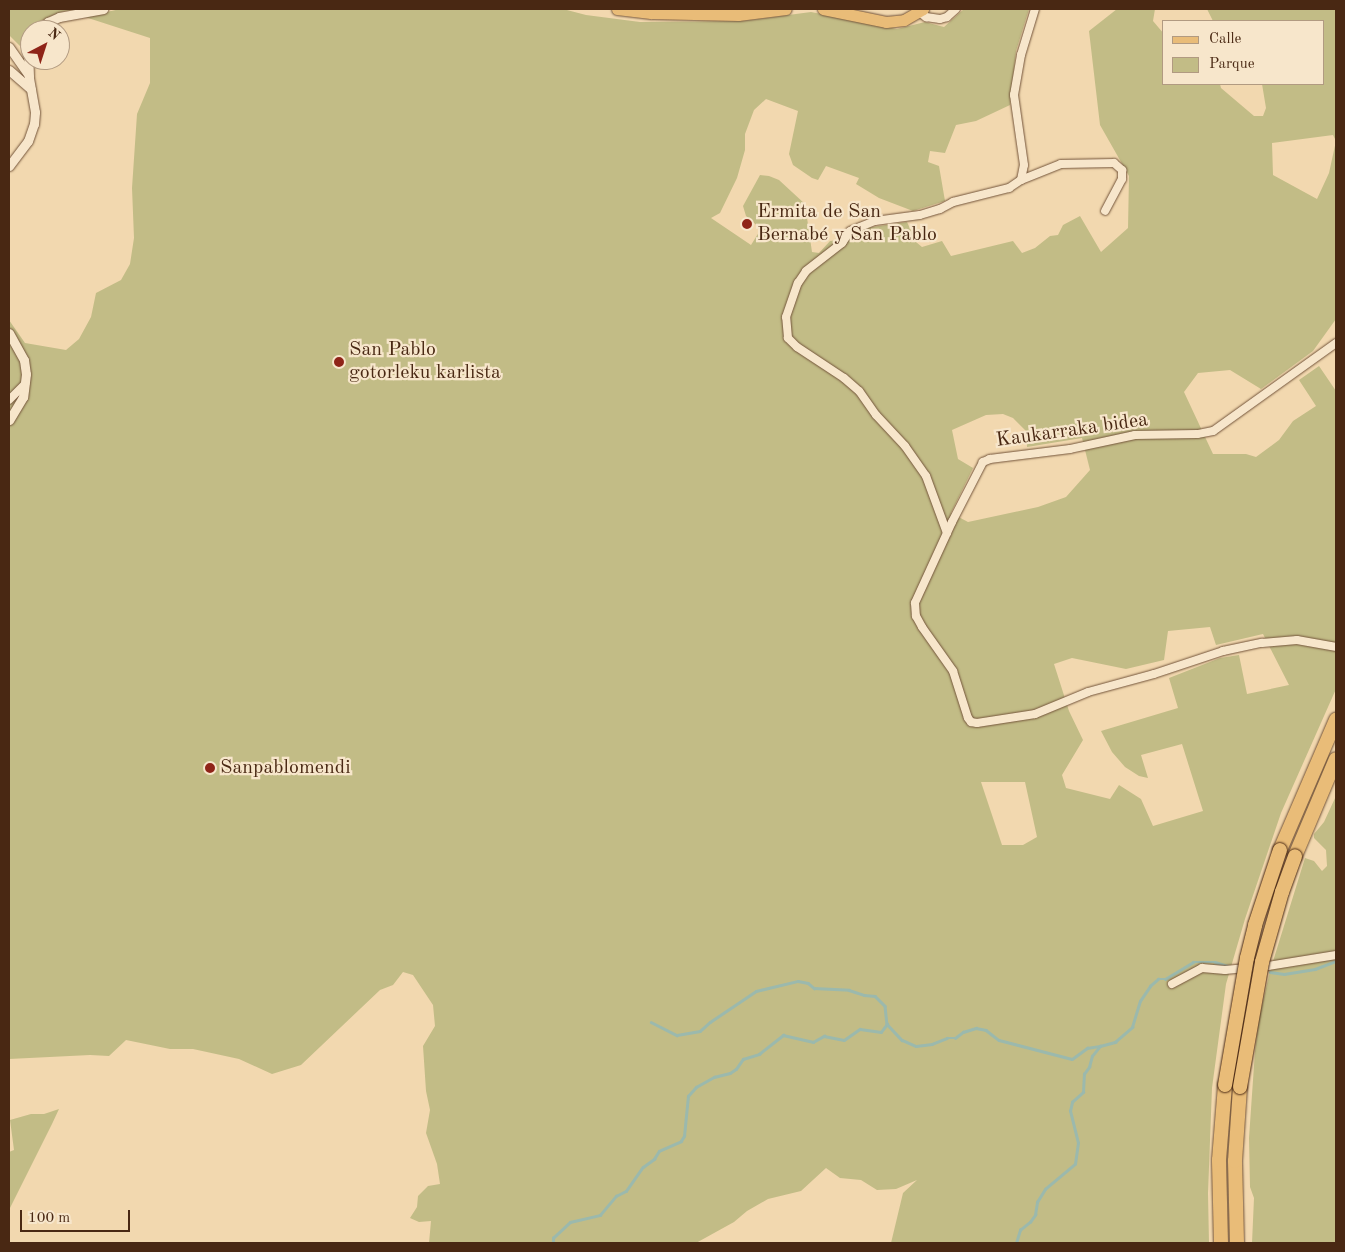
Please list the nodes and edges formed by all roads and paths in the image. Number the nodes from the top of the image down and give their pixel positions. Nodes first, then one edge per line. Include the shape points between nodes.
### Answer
1 (103, 9) edge
2 (617, 9) edge
3 (726, 9) edge
4 (786, 9) edge
5 (823, 9) edge
6 (956, 9) edge
7 (1035, 9) edge
8 (921, 10) edge
9 (680, 14) junction
10 (52, 20) edge
11 (9, 48) edge
12 (9, 70) edge
13 (29, 70) edge
14 (29, 77) junction
15 (32, 90) junction
16 (9, 166) edge
17 (1021, 180) junction
18 (1105, 211) dead end
19 (9, 333) edge
20 (1336, 343) edge
21 (26, 382) junction
22 (9, 400) edge
23 (9, 420) edge
24 (946, 533) junction
25 (1336, 647) edge
26 (1336, 720) edge
27 (1336, 759) edge
28 (1336, 954) edge
29 (1172, 984) dead end
30 (1221, 1243) edge
31 (1237, 1243) edge

1 - 10 street
2 - 9 main road
3 - 9 main road
4 - 9 main road via 738,15
5 - 8 main road via 886,22 904,20
6 - 8 street via 940,20 926,17
7 - 17 street via 1021,55 1014,95 1024,165
11 - 14 street
12 - 15 street
13 - 14 street
14 - 15 street
15 - 16 street via 34,124 28,141
17 - 18 street via 1061,164 1114,163 1122,170 1122,180
17 - 24 street via 1009,188 953,202 920,215 875,221 850,231 842,243 806,271 789,308 788,338 859,391 905,446 926,476
19 - 21 street via 24,360
20 - 24 street, Kaukarraka bidea via 1213,430 1197,434 1135,435 983,462
21 - 22 street
21 - 23 street
24 - 25 street, Kaukarraka bidea via 915,603 916,616 953,671 971,722 1035,714 1088,692 1224,650 1298,640
26 - 30 highway, bridge via 1280,850 1247,958 1224,1085 1220,1160
27 - 31 highway, bridge via 1279,901 1254,1002 1240,1087 1235,1161
28 - 29 street via 1268,966 1225,970 1202,968

